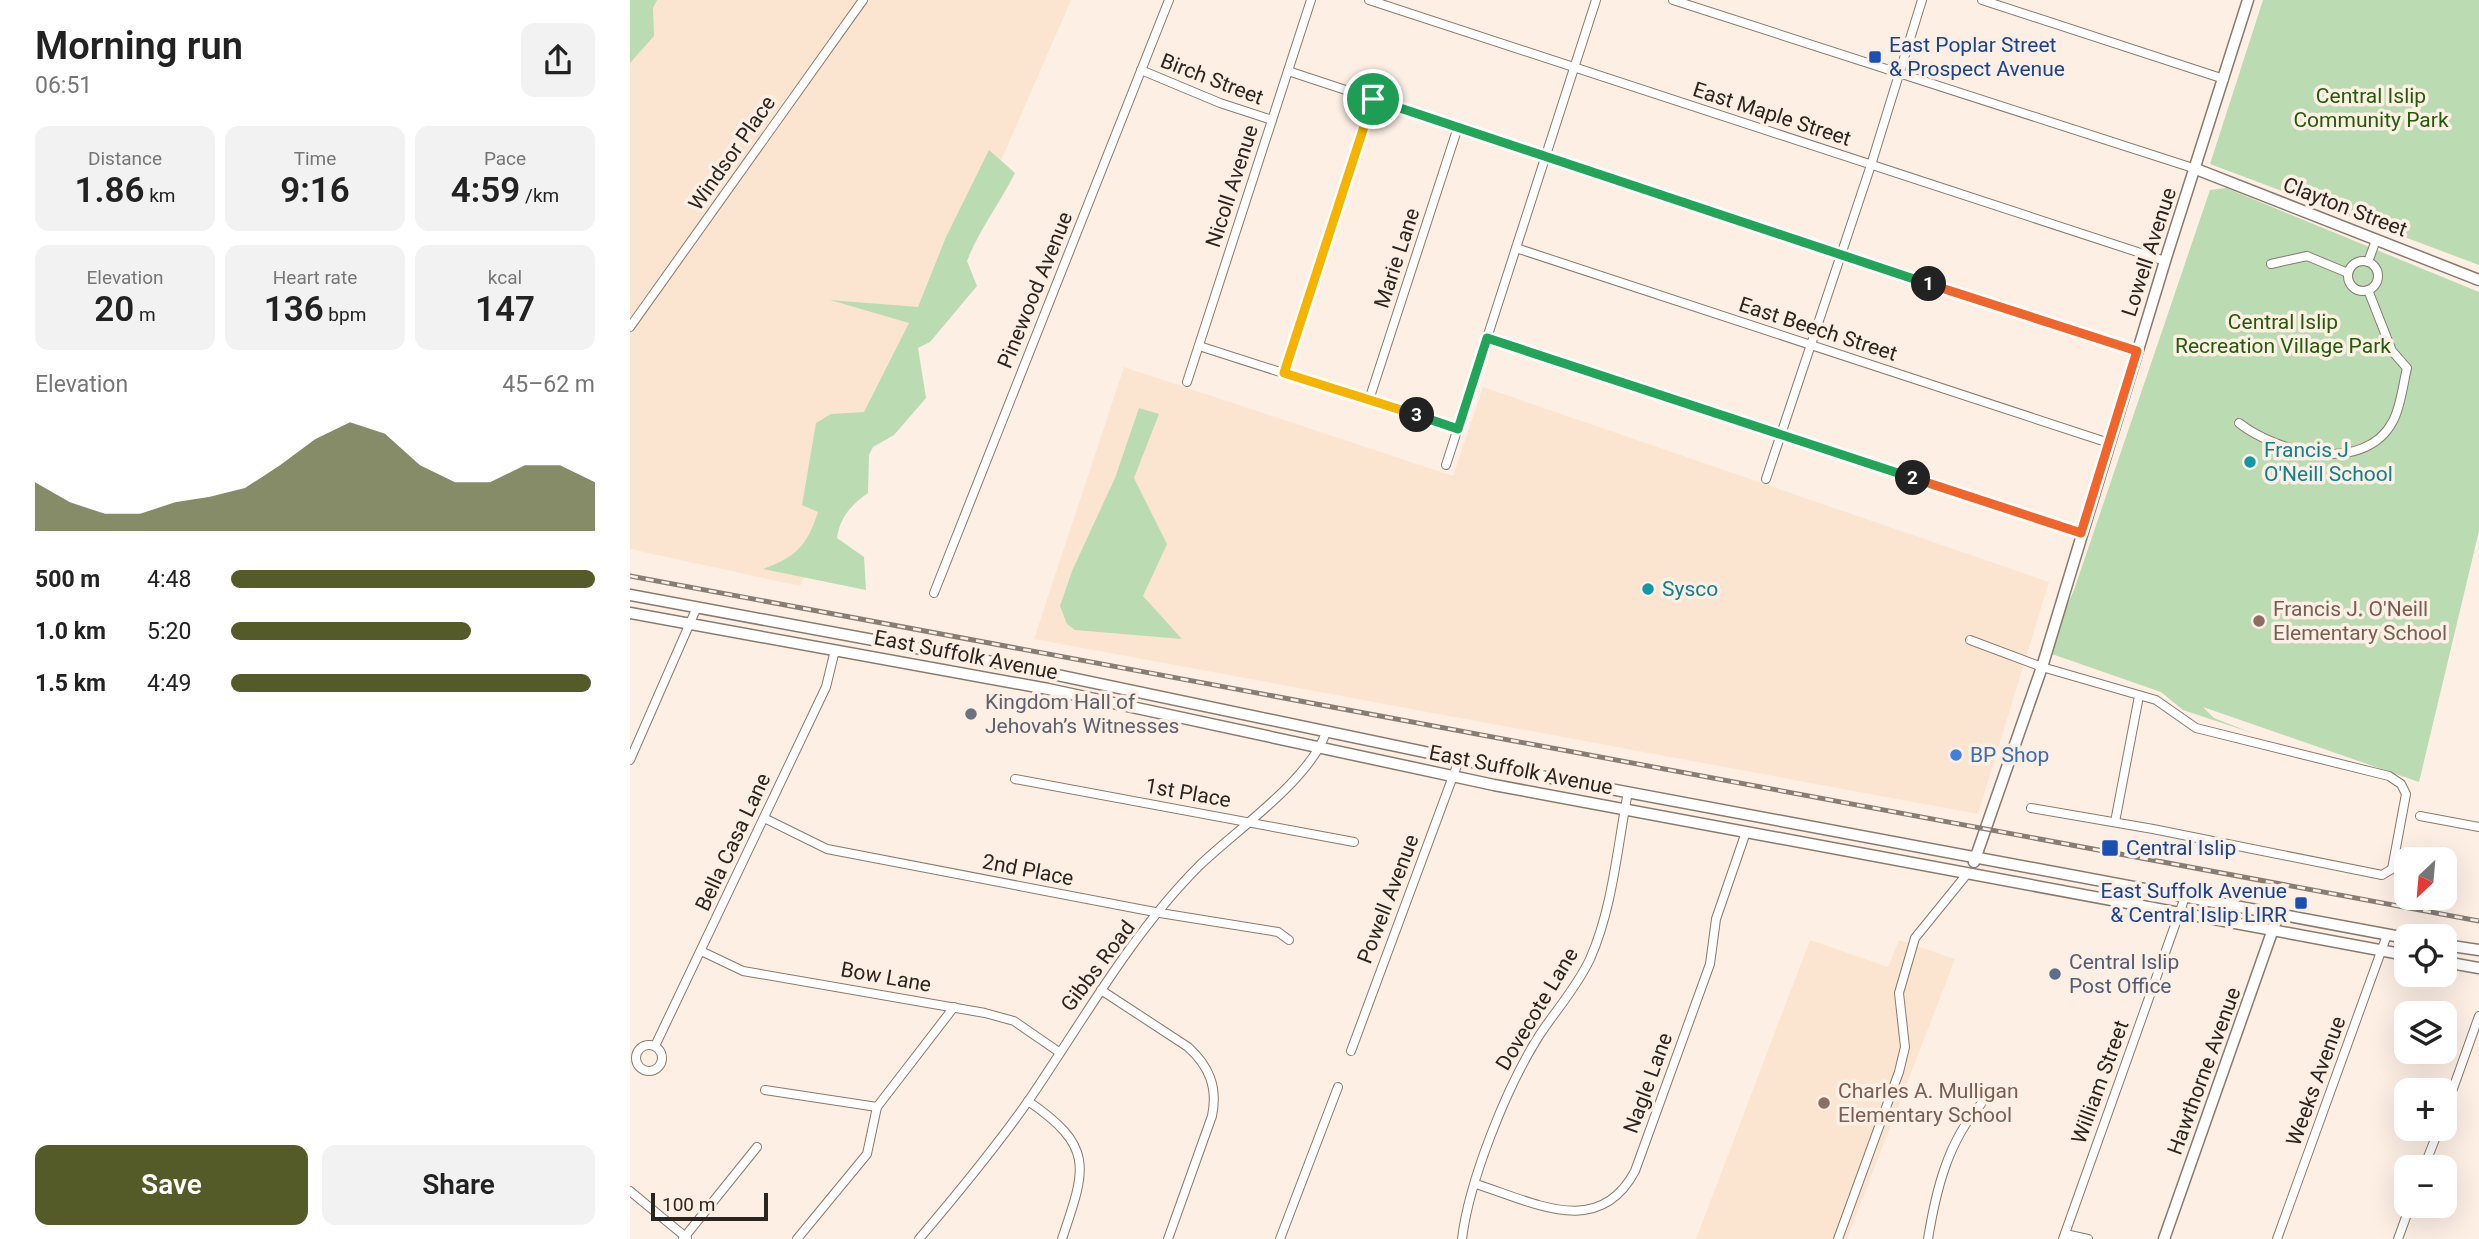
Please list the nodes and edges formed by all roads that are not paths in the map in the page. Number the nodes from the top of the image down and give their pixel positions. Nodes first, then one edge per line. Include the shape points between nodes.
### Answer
1 (863, 0) edge
2 (1169, 0) edge
3 (1311, 0) edge
4 (1369, 0) edge
5 (1596, 0) edge
6 (1673, 0) edge
7 (1922, 0) edge
8 (1982, 0) edge
9 (2248, 0) edge
10 (1574, 68) junction
11 (1141, 70) junction
12 (1288, 71) junction
13 (1898, 73) junction
14 (2224, 79) junction
15 (1373, 99) junction
16 (1272, 120) junction
17 (1458, 127) junction
18 (1546, 156) junction
19 (1871, 165) junction
20 (2196, 169) junction
21 (2376, 240) junction
22 (1516, 248) junction
23 (1841, 255) junction
24 (2165, 261) junction
25 (2368, 262) junction
26 (2271, 264) dead end
27 (2348, 273) junction
28 (2479, 280) edge
29 (2368, 290) junction
30 (630, 327) edge
31 (1487, 338) junction
32 (1809, 345) junction
33 (1199, 346) junction
34 (2137, 351) junction
35 (1284, 373) junction
36 (1187, 382) dead end
37 (1369, 400) junction
38 (2239, 424) dead end
39 (1458, 429) junction
40 (1780, 434) junction
41 (2109, 443) junction
42 (1446, 466) dead end
43 (1766, 478) dead end
44 (2081, 533) junction
45 (934, 593) dead end
46 (630, 595) edge
47 (697, 607) junction
48 (630, 613) edge
49 (692, 624) junction
50 (1970, 640) dead end
51 (835, 650) junction
52 (2042, 667) junction
53 (2139, 696) junction
54 (1326, 732) junction
55 (1319, 748) junction
56 (630, 760) edge
57 (1459, 760) junction
58 (1453, 777) junction
59 (1015, 779) dead end
60 (1628, 792) junction
61 (2031, 808) dead end
62 (1625, 809) junction
63 (2420, 816) dead end
64 (764, 818) junction
65 (1249, 822) junction
66 (2115, 822) junction
67 (2479, 827) edge
68 (1746, 832) junction
69 (1354, 842) dead end
70 (1976, 858) junction
71 (1967, 874) junction
72 (2185, 897) junction
73 (1160, 913) junction
74 (2180, 914) junction
75 (2278, 915) junction
76 (2273, 931) junction
77 (2387, 934) junction
78 (2394, 935) edge
79 (1289, 940) dead end
80 (2457, 947) edge
81 (2479, 950) edge
82 (701, 951) junction
83 (2382, 951) junction
84 (2394, 954) edge
85 (2457, 964) edge
86 (2479, 968) edge
87 (1101, 990) junction
88 (954, 1007) junction
89 (2479, 1016) edge
90 (655, 1046) dead end
91 (1351, 1051) dead end
92 (1059, 1052) junction
93 (2457, 1078) edge
94 (1338, 1087) dead end
95 (765, 1090) dead end
96 (1028, 1101) junction
97 (1982, 1104) dead end
98 (877, 1107) junction
99 (757, 1147) dead end
100 (1476, 1184) junction
101 (630, 1191) edge
102 (2406, 1218) edge
103 (2064, 1237) edge
104 (685, 1238) edge
105 (797, 1239) edge
106 (919, 1239) edge
107 (1062, 1239) edge
108 (1168, 1239) edge
109 (1280, 1239) edge
110 (1462, 1239) edge
111 (1838, 1239) edge
112 (1928, 1239) edge
113 (2088, 1239) edge
114 (2164, 1239) edge
115 (2277, 1239) edge
116 (2398, 1239) edge

1 - 30 street, Windsor Place
2 - 11 street, Pinewood Avenue
3 - 12 street, Nicoll Avenue
4 - 10 street, East Maple Street
5 - 10 street
6 - 13 street
7 - 13 street
8 - 14 street
9 - 14 main road, Lowell Avenue
10 - 18 street
10 - 19 street, East Maple Street
11 - 16 street, Birch Street
11 - 45 street, Pinewood Avenue
12 - 15 street, Birch Street
12 - 16 street, Nicoll Avenue
13 - 19 street
13 - 20 street
14 - 20 main road, Lowell Avenue
15 - 17 street, Birch Street
15 - 35 street
16 - 33 street, Nicoll Avenue
17 - 18 street, Birch Street
17 - 37 street, Marie Lane
18 - 22 street
18 - 23 street, Birch Street
19 - 23 street
19 - 24 street, East Maple Street
20 - 21 main road, Clayton Street
20 - 24 main road, Lowell Avenue
21 - 25 street
21 - 28 main road, Clayton Street
22 - 31 street
22 - 32 street, East Beech Street
23 - 32 street
23 - 34 street, Birch Street
24 - 34 main road, Lowell Avenue
25 - 27 street via 2355,263
25 - 29 street via 2378,276
26 - 27 street via 2307,256
27 - 29 street via 2355,289
29 - 38 street via 2392,351 2407,368 2393,421 2375,443 2317,455 2250,433
31 - 39 street
31 - 40 street
32 - 40 street
32 - 41 street, East Beech Street
33 - 35 street
33 - 36 street, Nicoll Avenue
34 - 41 main road, Lowell Avenue
35 - 37 street
37 - 39 street
39 - 42 street
40 - 43 street
40 - 44 street
41 - 44 main road, Lowell Avenue
44 - 52 main road, Lowell Avenue
46 - 47 main road, East Suffolk Avenue
47 - 49 street
47 - 54 main road, East Suffolk Avenue via 1024,668
48 - 49 main road, East Suffolk Avenue
49 - 51 main road, East Suffolk Avenue
49 - 56 street
50 - 52 street
51 - 55 main road, East Suffolk Avenue via 1090,698
51 - 64 street, Bella Casa Lane via 826,687
52 - 53 street
52 - 70 main road, Lowell Avenue
53 - 66 street
53 - 66 street via 2156,701 2196,728 2389,776 2401,783 2406,794 2392,870 2382,875
54 - 55 street, Gibbs Road
54 - 57 main road, East Suffolk Avenue
55 - 58 main road, East Suffolk Avenue
55 - 65 street, Gibbs Road
57 - 58 street, Powell Avenue
57 - 60 main road, East Suffolk Avenue
58 - 62 main road, East Suffolk Avenue
58 - 91 street, Powell Avenue
59 - 65 street, 1st Place
60 - 62 street, Dovecote Lane
60 - 70 main road, East Suffolk Avenue
61 - 66 street
62 - 68 main road, East Suffolk Avenue
62 - 100 street, Dovecote Lane via 1609,900 1593,950 1514,1082
63 - 67 street
64 - 73 street, 2nd Place via 827,849
64 - 82 street, Bella Casa Lane
65 - 69 street, 1st Place
65 - 73 street, Gibbs Road via 1199,867
68 - 71 main road, East Suffolk Avenue
68 - 100 street, Nagle Lane via 1716,919 1710,964 1635,1171 1616,1202 1598,1211 1567,1214
70 - 71 main road, Lowell Avenue
70 - 72 main road, East Suffolk Avenue
71 - 74 main road, East Suffolk Avenue
71 - 111 street via 1910,949 1899,993 1905,1048
72 - 74 street, William Street
72 - 75 main road, East Suffolk Avenue
73 - 79 street, 2nd Place via 1278,932
73 - 87 street, Gibbs Road
74 - 76 main road, East Suffolk Avenue
74 - 103 street, William Street
75 - 76 main road, Hawthorne Avenue
75 - 77 main road, East Suffolk Avenue
76 - 83 main road, East Suffolk Avenue
76 - 114 main road, Hawthorne Avenue
77 - 78 main road, East Suffolk Avenue
77 - 83 street, Weeks Avenue
80 - 81 main road
82 - 88 street, Bow Lane via 743,971
82 - 90 street, Bella Casa Lane
83 - 84 main road, East Suffolk Avenue
83 - 115 street, Weeks Avenue
85 - 86 main road
87 - 92 street, Gibbs Road
87 - 108 street via 1188,1047 1212,1080 1216,1098 1212,1116
88 - 92 street, Bow Lane via 1014,1021
88 - 98 street
89 - 93 street
92 - 96 street, Gibbs Road
94 - 109 street
95 - 98 street
96 - 106 street, Gibbs Road
96 - 107 street via 1062,1126 1080,1160 1081,1180
97 - 112 street via 1961,1126 1936,1195
98 - 105 street via 867,1154
99 - 104 street
100 - 110 street, Dovecote Lane
101 - 104 street
102 - 116 street
103 - 113 street

